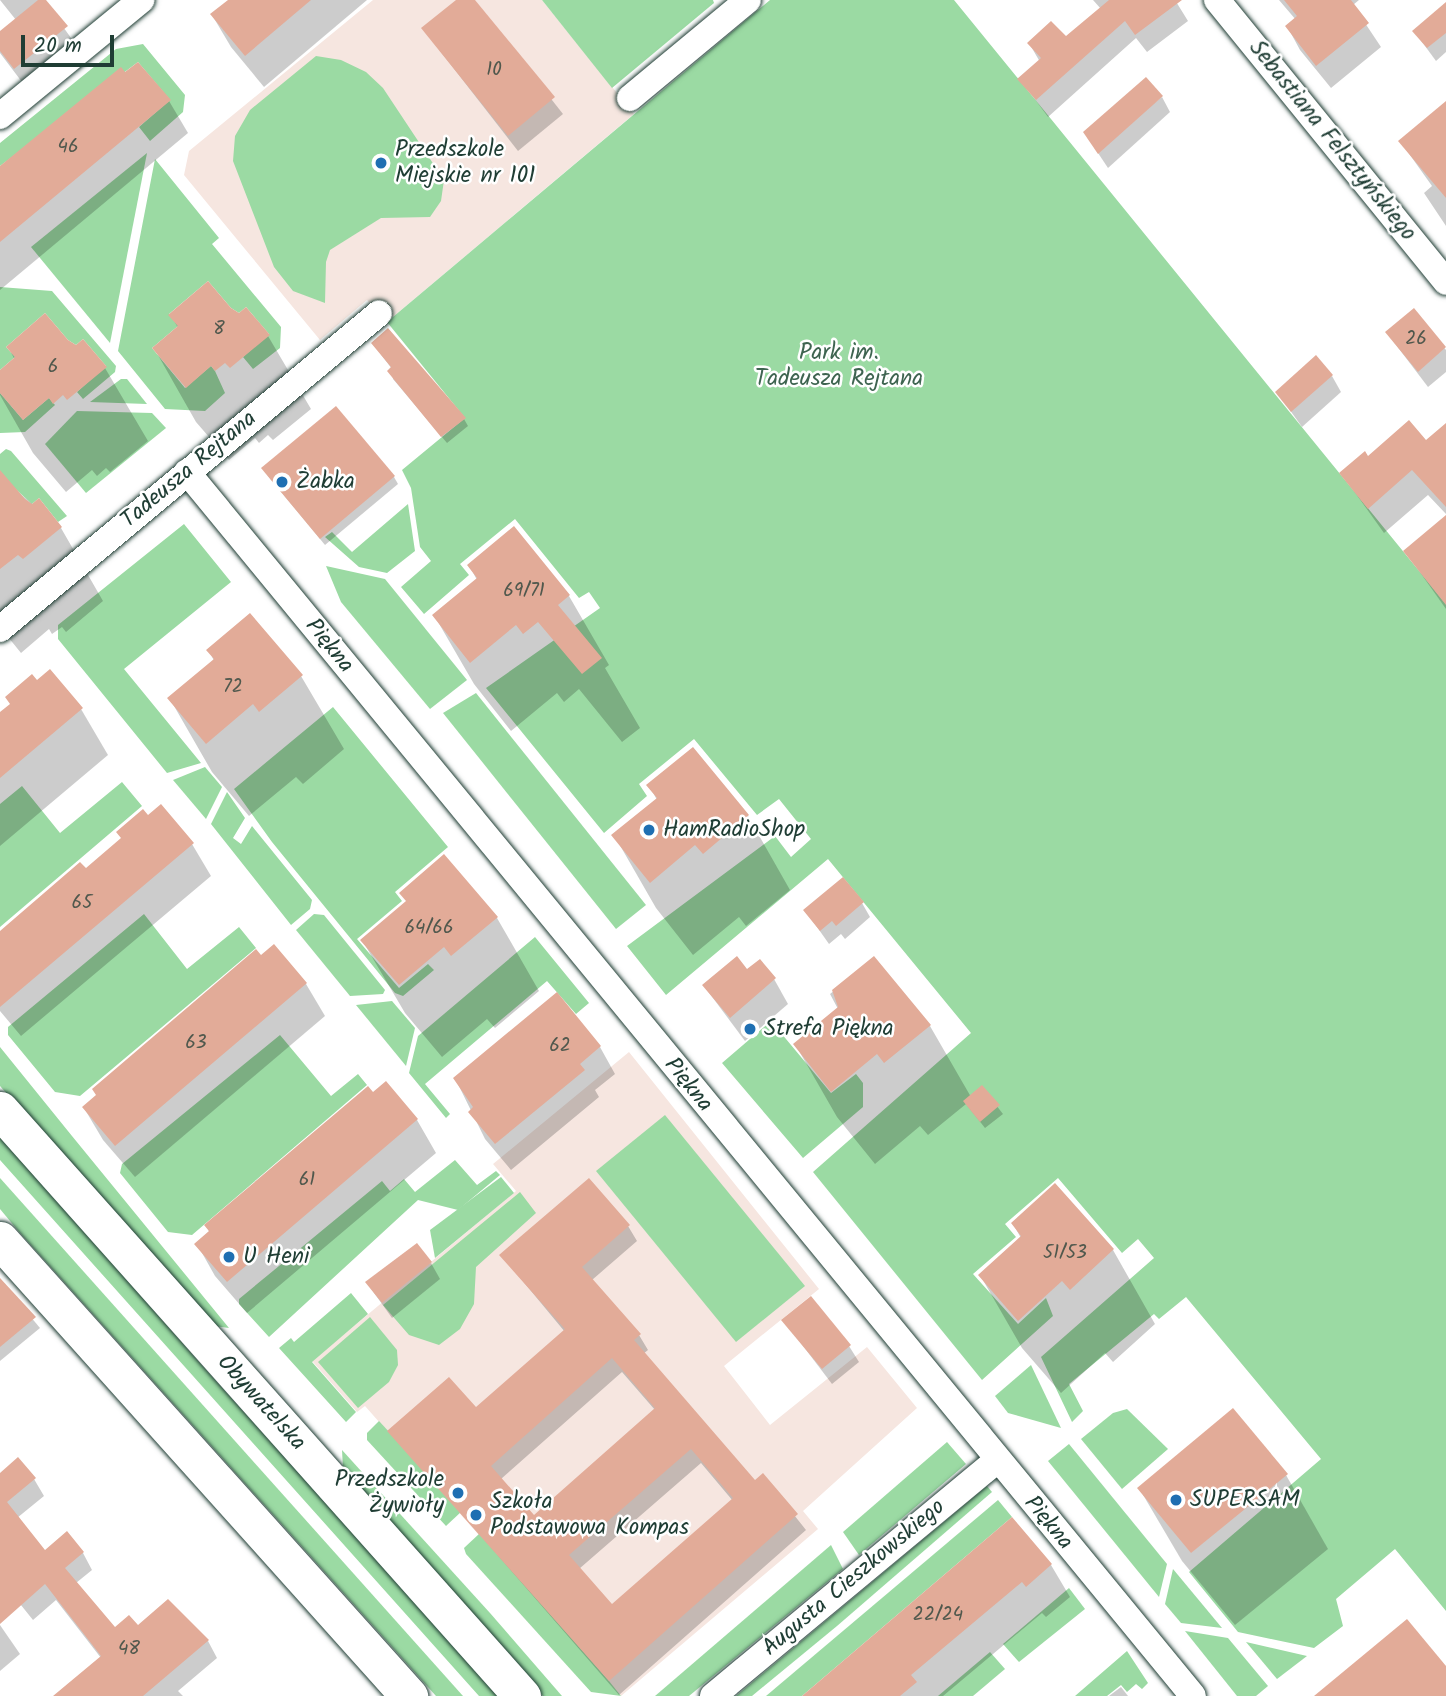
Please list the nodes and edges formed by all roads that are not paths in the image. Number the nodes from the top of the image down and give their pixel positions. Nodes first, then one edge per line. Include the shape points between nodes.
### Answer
1 (142, 0) edge
2 (747, 0) edge
3 (1217, 0) edge
4 (630, 98) dead end
5 (0, 116) edge
6 (1446, 282) edge
7 (379, 313) dead end
8 (187, 472) junction
9 (0, 629) edge
10 (0, 1110) edge
11 (0, 1240) edge
12 (996, 1461) junction
13 (409, 1696) edge
14 (522, 1696) edge
15 (713, 1696) edge
16 (1193, 1696) edge

1 - 5 street
2 - 4 street
3 - 6 street, Sebastiana Felsztyńskiego
7 - 8 street, Tadeusza Rejtana
8 - 9 street, Tadeusza Rejtana
8 - 12 street, Piękna
10 - 14 main road, Obywatelska
11 - 13 main road
12 - 15 street, Augusta Cieszkowskiego
12 - 16 street, Piękna

